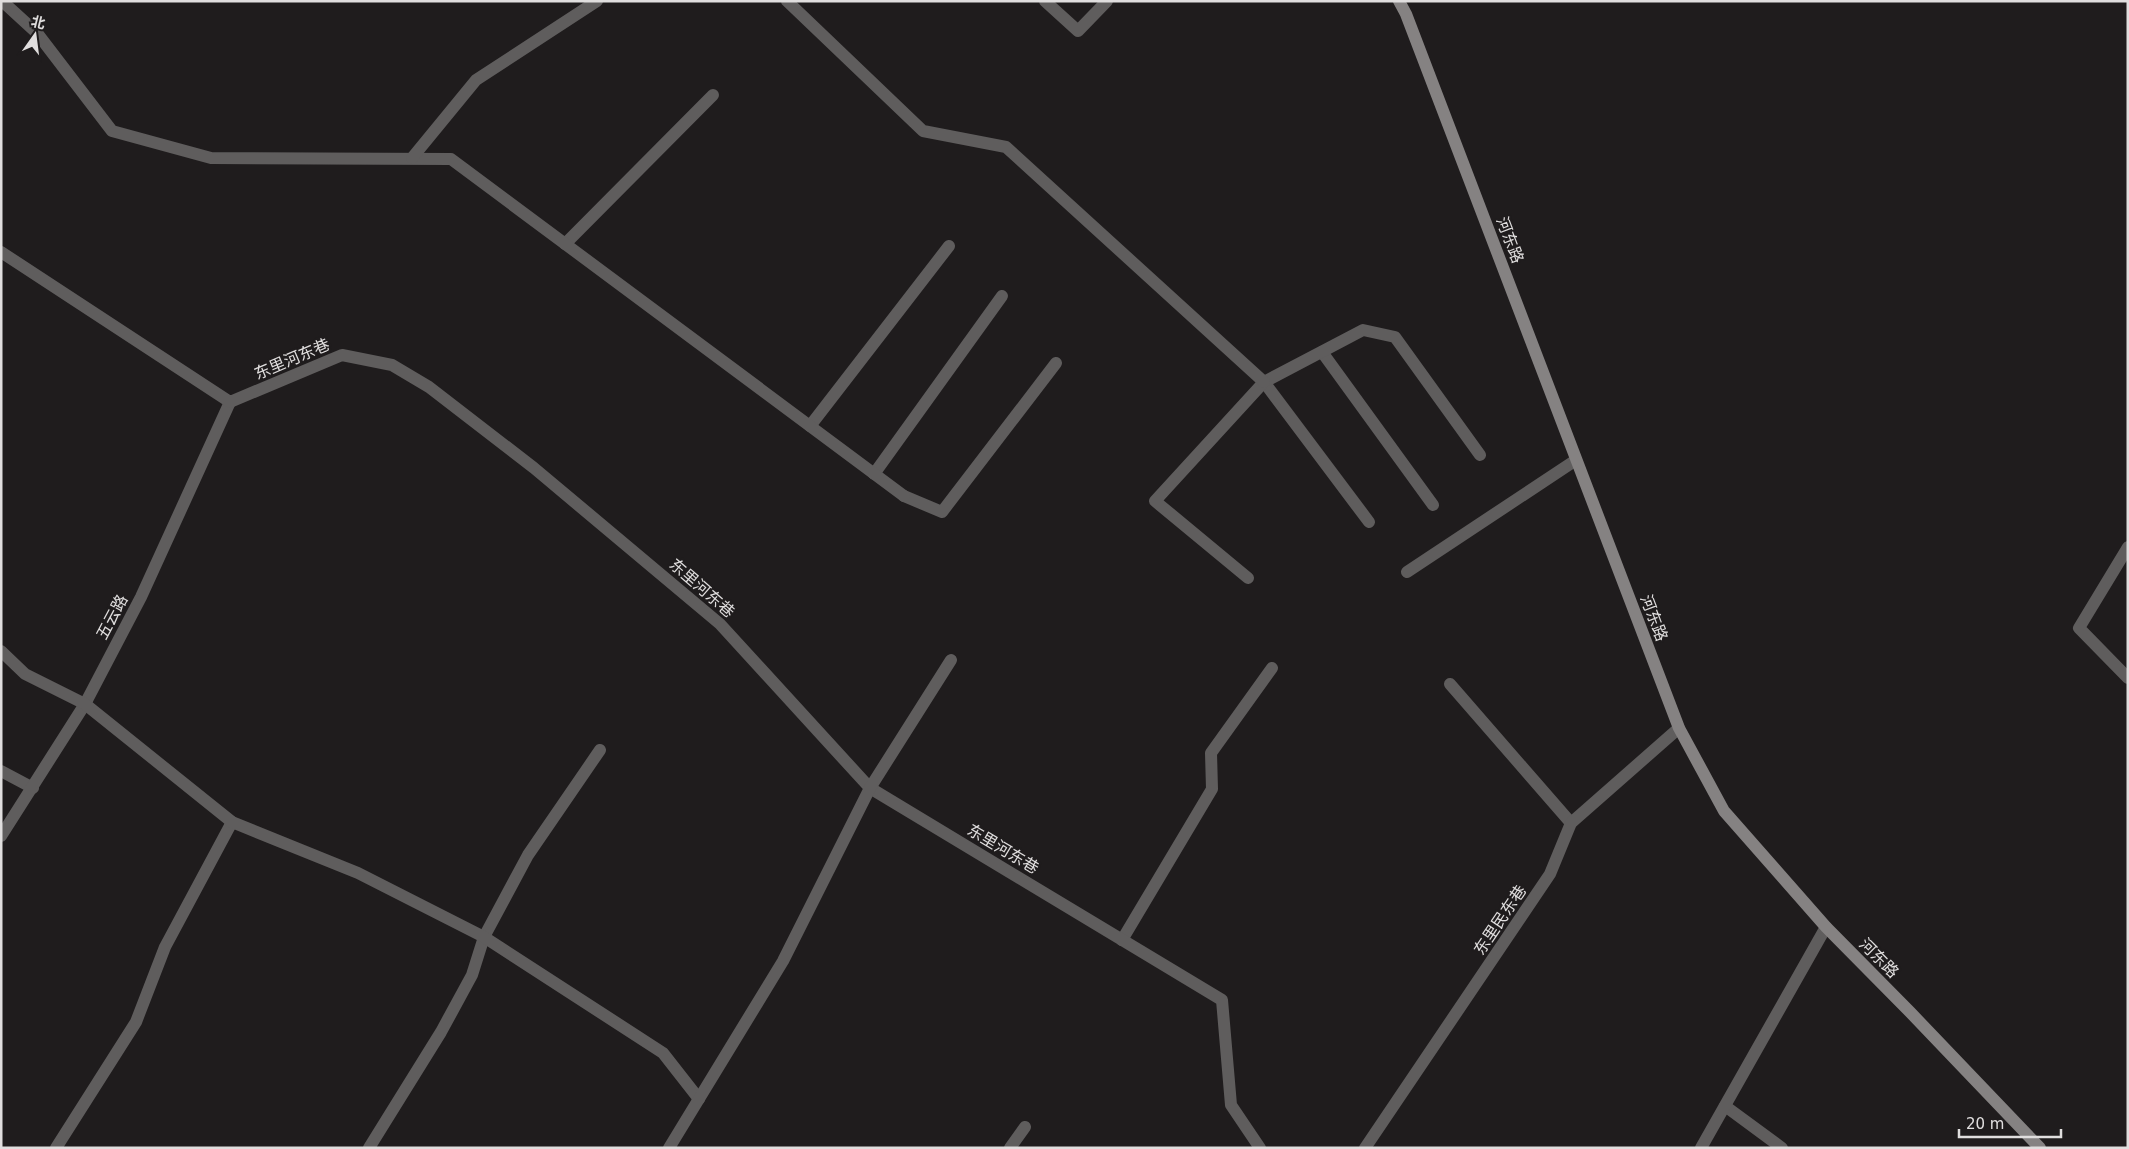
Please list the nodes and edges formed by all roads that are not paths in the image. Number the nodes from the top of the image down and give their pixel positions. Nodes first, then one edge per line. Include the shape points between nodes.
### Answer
1 (597, 1) edge
2 (787, 1) edge
3 (1045, 1) edge
4 (1107, 1) edge
5 (1399, 1) edge
6 (4, 2) edge
7 (713, 95) dead end
8 (412, 158) junction
9 (566, 244) junction
10 (949, 246) dead end
11 (1, 252) edge
12 (1002, 296) dead end
13 (1322, 352) junction
14 (1056, 363) dead end
15 (1264, 382) junction
16 (230, 402) junction
17 (810, 426) junction
18 (1480, 455) dead end
19 (1576, 460) junction
20 (874, 474) junction
21 (1433, 505) dead end
22 (1369, 522) dead end
23 (2128, 547) edge
24 (1407, 572) dead end
25 (1248, 578) dead end
26 (1, 651) edge
27 (951, 660) dead end
28 (1272, 668) dead end
29 (2128, 678) edge
30 (1450, 684) dead end
31 (85, 704) junction
32 (1678, 728) junction
33 (600, 750) dead end
34 (1, 771) edge
35 (33, 788) junction
36 (870, 788) junction
37 (232, 822) junction
38 (1571, 823) junction
39 (1, 836) edge
40 (1826, 927) junction
41 (484, 938) junction
42 (1122, 940) junction
43 (699, 1099) junction
44 (1725, 1106) junction
45 (1025, 1127) dead end
46 (56, 1148) edge
47 (369, 1148) edge
48 (669, 1148) edge
49 (1010, 1148) edge
50 (1260, 1148) edge
51 (1365, 1148) edge
52 (1701, 1148) edge
53 (1782, 1148) edge
54 (2040, 1148) edge

1 - 8 street via 476,80
2 - 15 street via 923,131 1006,146
3 - 4 street via 1078,31
5 - 19 main road, 河东路
6 - 8 street via 37,32 112,131 210,158
7 - 9 street
8 - 9 street via 451,159
9 - 17 street
10 - 17 street
11 - 16 street
12 - 20 street
13 - 15 street
13 - 18 street via 1363,330 1395,337
13 - 21 street
14 - 20 street via 942,512 904,496
15 - 22 street
15 - 25 street via 1155,501
16 - 31 street, 五云路 via 142,597
16 - 36 street, 东里河东巷 via 342,355 392,365 429,387 534,468 720,624
17 - 20 street
19 - 24 street
19 - 32 main road, 河东路
23 - 29 street via 2079,628
26 - 31 street via 25,674
27 - 36 street
28 - 42 street via 1212,753 1212,789
30 - 38 street
31 - 35 street, 五云路
31 - 37 street
32 - 38 street, 东里民东巷
32 - 40 main road, 河东路 via 1724,812
33 - 41 street via 528,855
34 - 35 street
35 - 39 street, 五云路
36 - 42 street, 东里河东巷
36 - 43 street via 783,961
37 - 41 street via 358,873
37 - 46 street via 165,947 136,1022
38 - 51 street, 东里民东巷 via 1550,874
40 - 44 street
40 - 54 main road, 河东路
41 - 43 street via 663,1053
41 - 47 street via 472,975 441,1032
42 - 50 street, 东里河东巷 via 1222,1000 1231,1105
43 - 48 street
44 - 52 street
44 - 53 street
45 - 49 street

